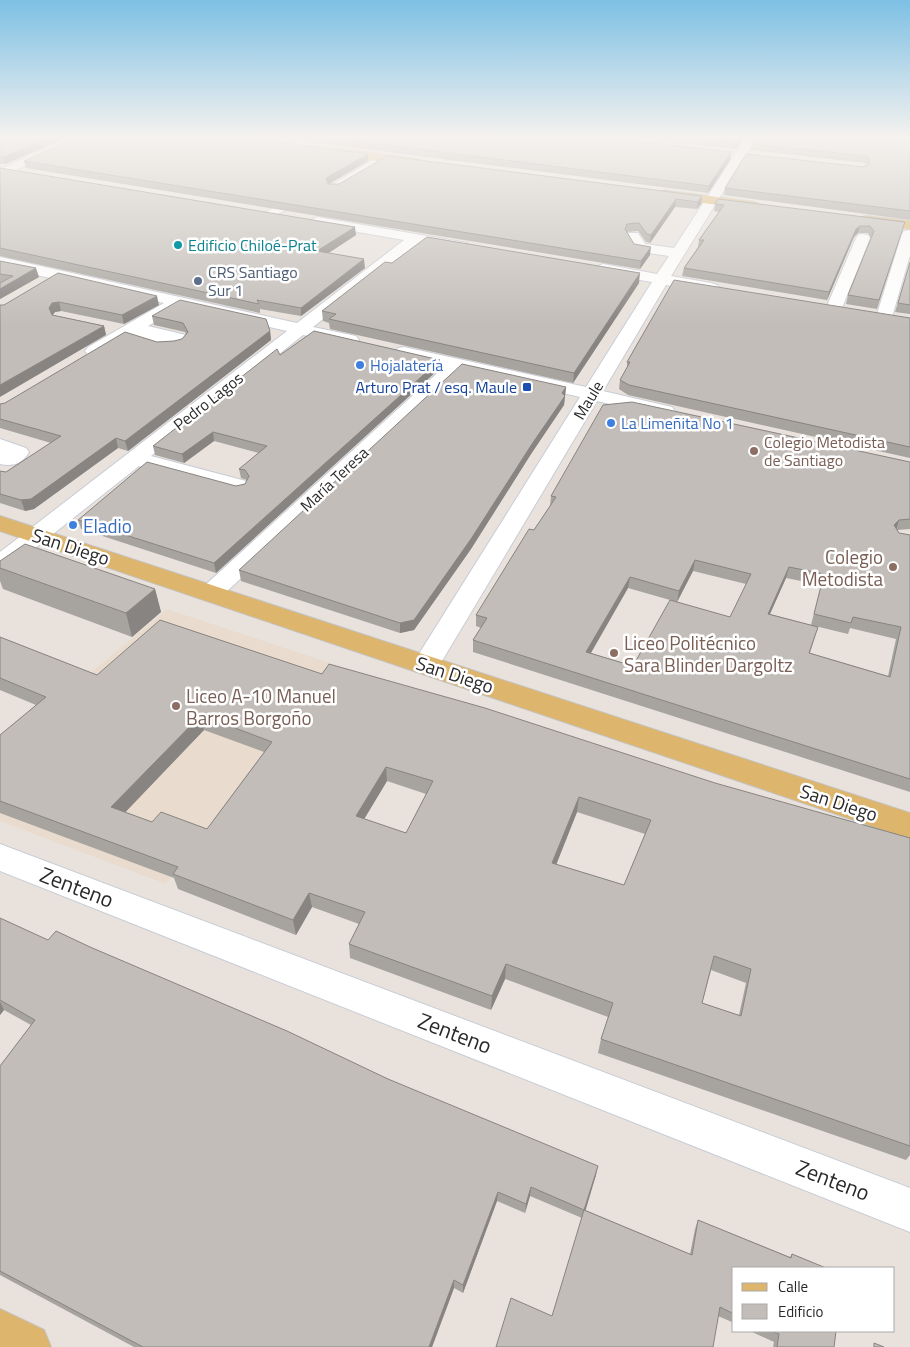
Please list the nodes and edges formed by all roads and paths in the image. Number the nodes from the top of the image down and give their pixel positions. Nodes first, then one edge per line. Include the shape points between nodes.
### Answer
1 (712, 200) joint
2 (765, 207) edge
3 (289, 210) edge
4 (266, 213) edge
5 (851, 218) edge
6 (308, 220) edge
7 (910, 230) edge
8 (633, 236) edge
9 (416, 238) junction
10 (862, 238) edge
11 (475, 248) edge
12 (678, 253) junction
13 (0, 262) edge
14 (593, 268) edge
15 (58, 275) junction
16 (662, 279) junction
17 (38, 286) edge
18 (731, 291) edge
19 (178, 302) junction
20 (815, 305) edge
21 (834, 308) junction
22 (850, 311) edge
23 (867, 314) edge
24 (884, 317) junction
25 (901, 320) edge
26 (98, 326) edge
27 (300, 329) junction
28 (126, 332) junction
29 (365, 344) edge
30 (383, 348) edge
31 (76, 362) edge
32 (458, 364) junction
33 (591, 394) junction
34 (686, 416) edge
35 (0, 445) edge
36 (0, 458) edge
37 (135, 458) junction
38 (238, 486) edge
39 (0, 523) edge
40 (36, 535) junction
41 (0, 564) edge
42 (210, 593) junction
43 (426, 665) junction
44 (910, 826) edge
45 (0, 857) edge
46 (910, 1210) edge
47 (0, 1333) edge
48 (27, 1347) edge

1 - 2 main road
1 - 12 street, Maule
3 - 4 street
5 - 7 main road
6 - 9 street
7 - 24 street
8 - 12 street via 640,248
9 - 11 street
9 - 27 street, Pedro Lagos
10 - 21 street
12 - 16 street, Maule
13 - 15 street
14 - 16 street
15 - 17 street
15 - 19 street
16 - 18 street
16 - 33 street, Maule
19 - 27 street
19 - 28 street
20 - 21 street
21 - 22 street
23 - 24 street
24 - 25 street
26 - 28 street
27 - 29 street
27 - 37 street, Pedro Lagos
28 - 31 street
30 - 32 street
32 - 33 street
32 - 42 street, María Teresa
33 - 34 street
33 - 43 street, Maule
35 - 36 street via 19,452 13,458
37 - 38 street
37 - 40 street, Pedro Lagos
39 - 40 main road, San Diego
40 - 41 street, Pedro Lagos
40 - 42 main road, San Diego
42 - 43 main road, San Diego
43 - 44 main road, San Diego
45 - 46 street, Zenteno
47 - 48 main road

